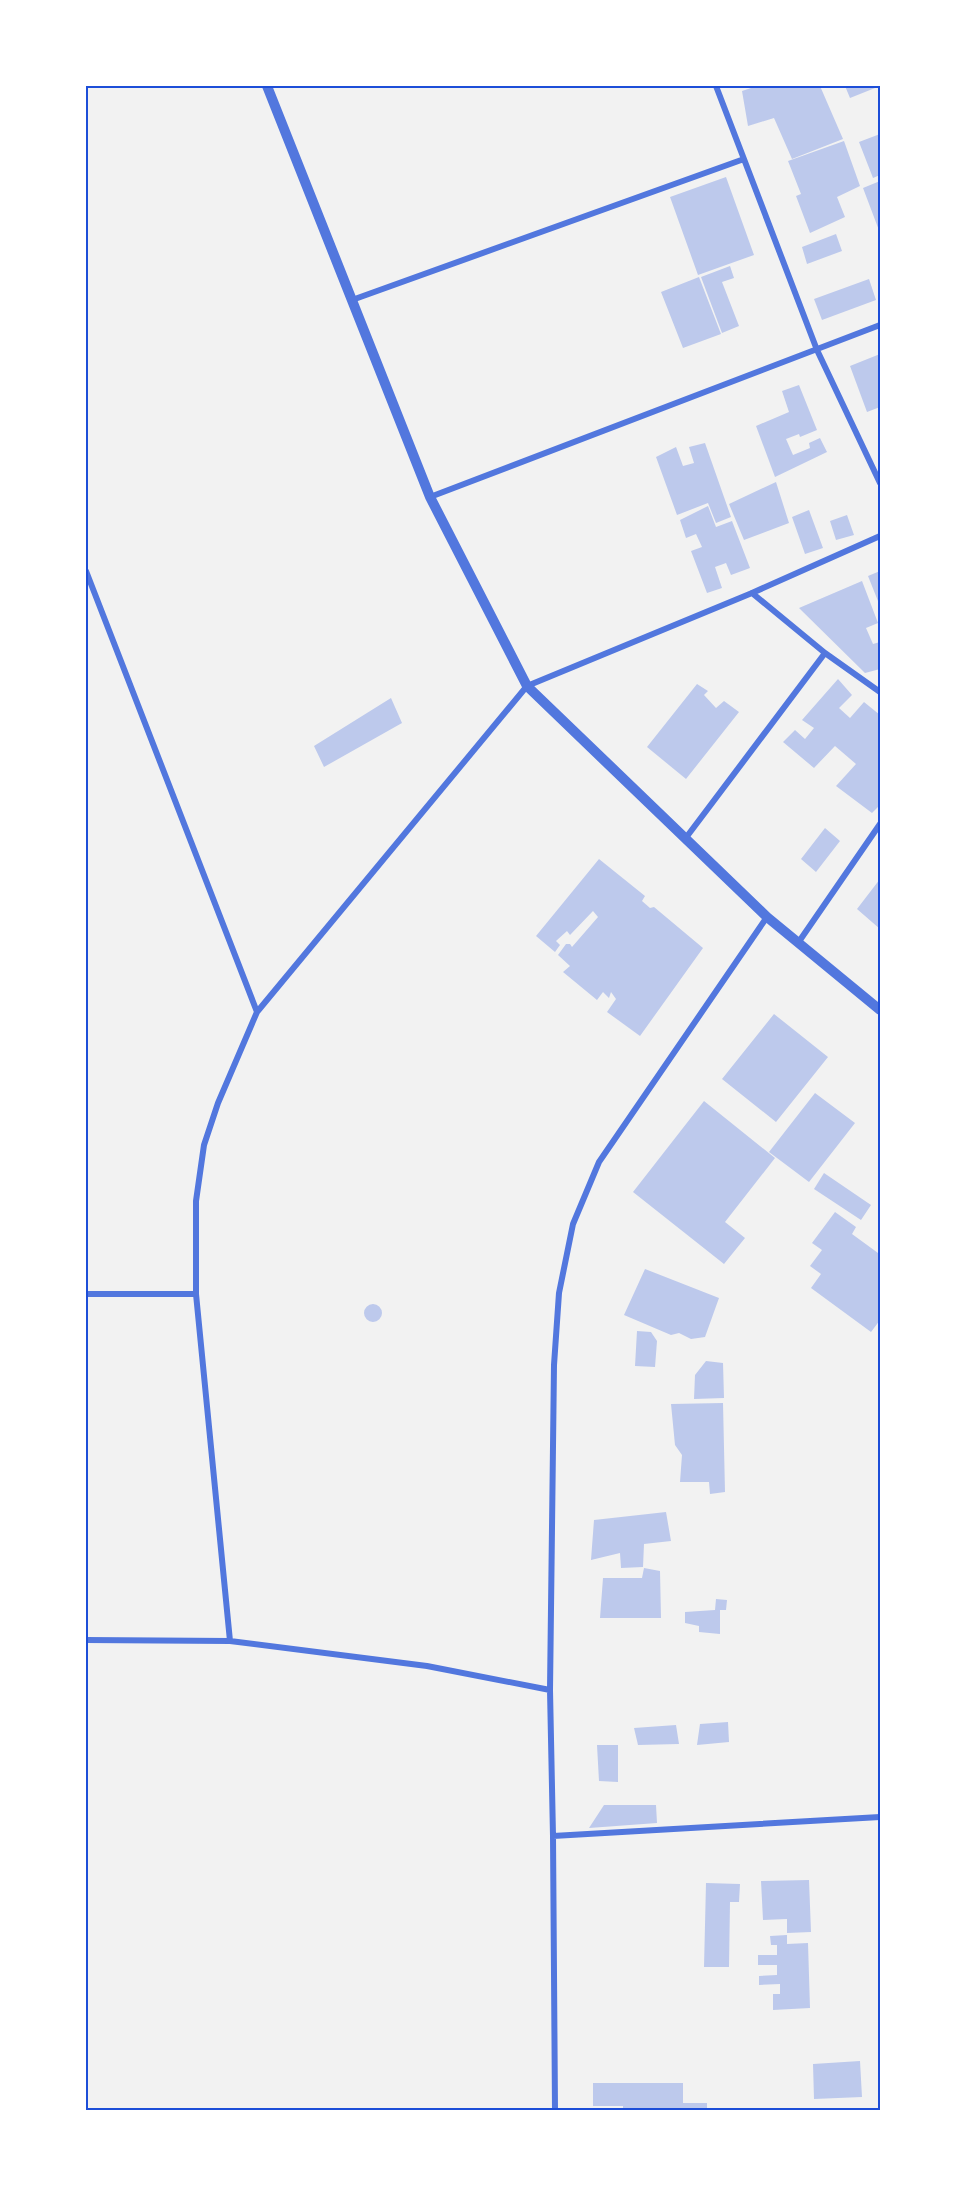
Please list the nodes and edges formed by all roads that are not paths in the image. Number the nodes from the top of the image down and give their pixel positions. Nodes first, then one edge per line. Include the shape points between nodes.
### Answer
1 (267, 86) edge
2 (716, 86) edge
3 (744, 159) junction
4 (352, 300) junction
5 (880, 325) edge
6 (817, 350) junction
7 (880, 483) edge
8 (430, 497) junction
9 (880, 536) edge
10 (86, 571) edge
11 (752, 593) junction
12 (825, 652) junction
13 (527, 686) junction
14 (880, 692) edge
15 (880, 824) edge
16 (685, 839) junction
17 (766, 917) junction
18 (798, 943) junction
19 (880, 1010) edge
20 (256, 1012) junction
21 (86, 1294) edge
22 (196, 1294) junction
23 (86, 1640) edge
24 (230, 1641) junction
25 (550, 1690) junction
26 (880, 1817) edge
27 (554, 1836) junction
28 (555, 2110) edge

1 - 4 street
2 - 3 street
3 - 4 street
3 - 6 street
4 - 8 street
5 - 6 street
6 - 7 street
6 - 8 street
8 - 13 street
9 - 11 street
10 - 20 street
11 - 12 street
11 - 13 street
12 - 14 street
12 - 16 street
13 - 16 street
13 - 20 street
15 - 18 street
16 - 17 street
17 - 18 street
17 - 25 street via 599,1162 573,1224 559,1293 554,1365
18 - 19 street
20 - 22 street via 204,1145 196,1201
21 - 22 street
22 - 24 street
23 - 24 street
24 - 25 street via 427,1666
25 - 27 street
26 - 27 street
27 - 28 street

